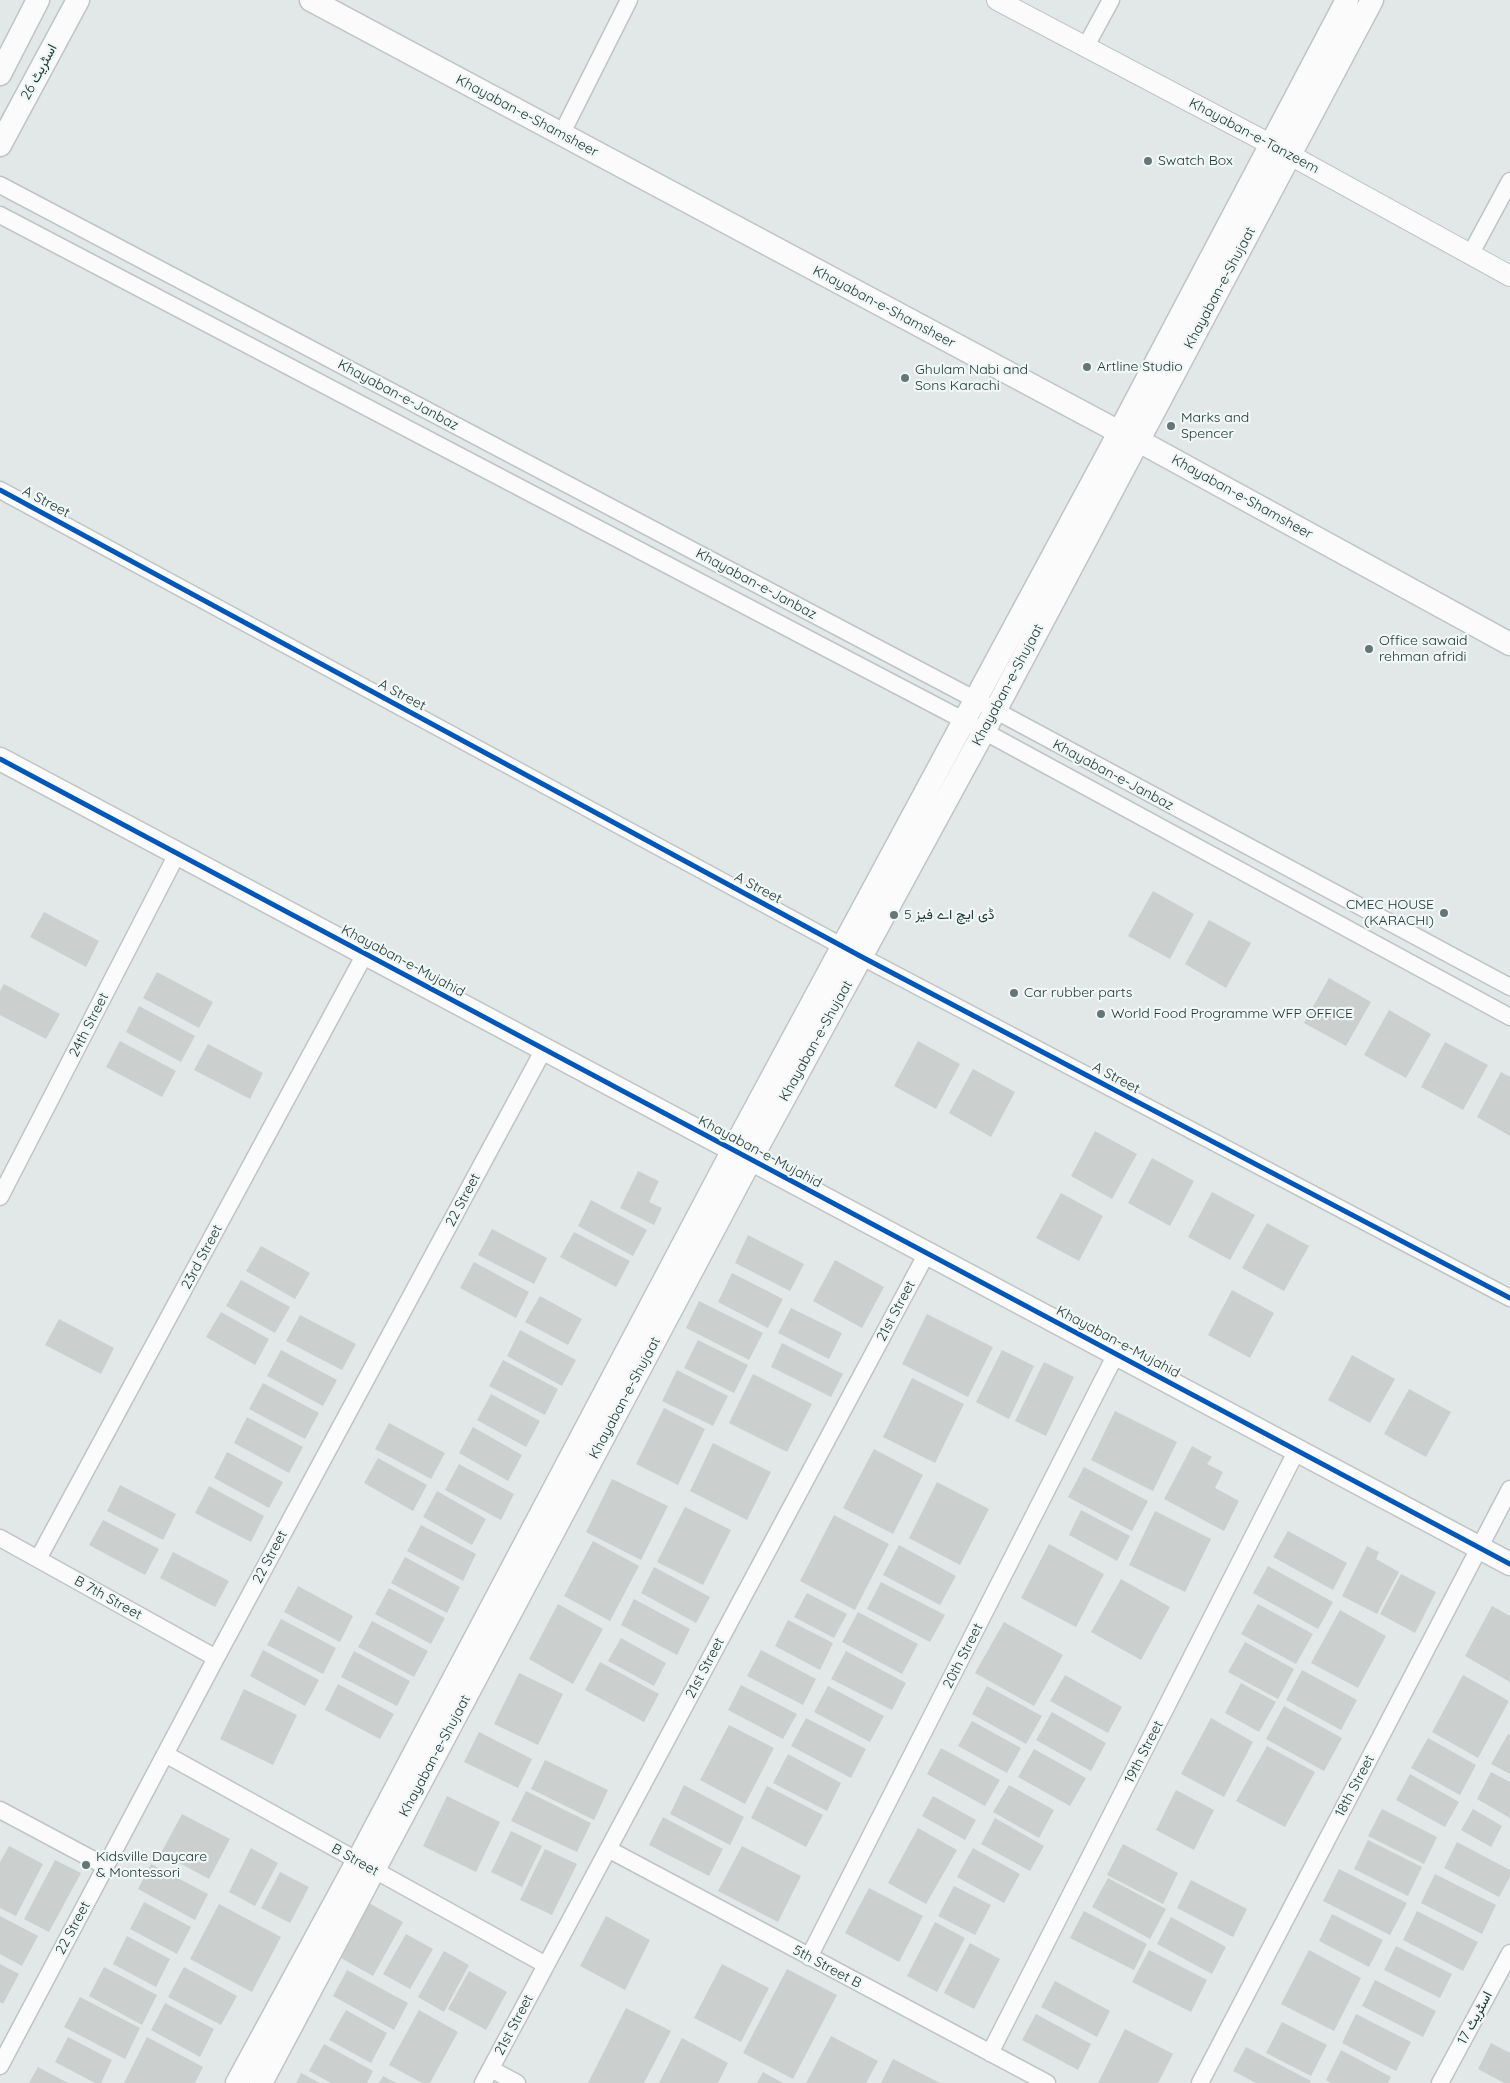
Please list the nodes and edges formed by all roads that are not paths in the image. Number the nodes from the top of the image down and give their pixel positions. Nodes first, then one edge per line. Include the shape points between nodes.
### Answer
1 (38, 0) edge
2 (78, 0) edge
3 (311, 0) edge
4 (629, 0) edge
5 (997, 0) edge
6 (1111, 0) edge
7 (1347, 0) edge
8 (1372, 0) edge
9 (1086, 46) junction
10 (0, 74) edge
11 (561, 135) junction
12 (1270, 144) junction
13 (0, 145) edge
14 (1290, 155) junction
15 (1510, 181) edge
16 (0, 184) edge
17 (0, 215) edge
18 (1470, 255) junction
19 (1510, 276) edge
20 (1129, 437) junction
21 (0, 490) edge
22 (1510, 644) edge
23 (985, 706) junction
24 (974, 726) junction
25 (0, 759) edge
26 (177, 854) junction
27 (852, 952) junction
28 (365, 954) junction
29 (1510, 987) edge
30 (1510, 1018) edge
31 (544, 1049) junction
32 (742, 1155) junction
33 (0, 1197) edge
34 (926, 1253) junction
35 (1510, 1298) edge
36 (1116, 1354) junction
37 (1297, 1450) junction
38 (1510, 1489) edge
39 (0, 1538) edge
40 (1480, 1548) junction
41 (38, 1559) junction
42 (1510, 1564) edge
43 (216, 1658) junction
44 (165, 1754) junction
45 (0, 1810) edge
46 (608, 1849) junction
47 (106, 1866) junction
48 (366, 1867) junction
49 (1510, 1953) edge
50 (809, 1957) junction
51 (546, 1965) junction
52 (990, 2053) junction
53 (0, 2066) edge
54 (487, 2076) edge
55 (237, 2083) edge
56 (261, 2083) edge
57 (517, 2083) edge
58 (1046, 2083) edge
59 (1200, 2083) edge
60 (1440, 2083) edge

1 - 10 main road
2 - 13 main road, اسٹریٹ 26
3 - 11 main road, Khayaban-e-Shamsheer
4 - 11 street
5 - 9 street, Khayaban-e-Tanzeem
6 - 9 street
7 - 12 main road, Khayaban-e-Shujaat
8 - 14 main road, Khayaban-e-Shujaat
9 - 12 street, Khayaban-e-Tanzeem
11 - 20 main road, Khayaban-e-Shamsheer
12 - 14 street, Khayaban-e-Tanzeem
12 - 20 main road, Khayaban-e-Shujaat
14 - 18 street, Khayaban-e-Tanzeem
14 - 20 main road, Khayaban-e-Shujaat
15 - 18 street
16 - 23 street, Khayaban-e-Janbaz
17 - 24 street, Khayaban-e-Janbaz
18 - 19 street, Khayaban-e-Tanzeem
20 - 22 main road, Khayaban-e-Shamsheer
20 - 23 main road, Khayaban-e-Shujaat
21 - 27 street, A Street
23 - 24 main road, Khayaban-e-Shujaat
23 - 29 street, Khayaban-e-Janbaz
24 - 27 main road, Khayaban-e-Shujaat
24 - 30 street, Khayaban-e-Janbaz
25 - 26 main road, Khayaban-e-Mujahid
26 - 28 main road, Khayaban-e-Mujahid
26 - 33 street, 24th Street
27 - 32 main road, Khayaban-e-Shujaat
27 - 35 street, A Street
28 - 31 main road, Khayaban-e-Mujahid
28 - 41 street, 23rd Street
31 - 32 main road, Khayaban-e-Mujahid
31 - 43 street, 22 Street
32 - 34 main road, Khayaban-e-Mujahid
32 - 48 main road, Khayaban-e-Shujaat
34 - 36 main road, Khayaban-e-Mujahid
34 - 46 street, 21st Street
36 - 37 main road, Khayaban-e-Mujahid
36 - 50 street, 20th Street
37 - 40 main road, Khayaban-e-Mujahid
37 - 52 street, 19th Street
38 - 40 street, 18th Street
39 - 41 street, B 7th Street
40 - 42 main road, Khayaban-e-Mujahid
40 - 59 street, 18th Street
41 - 43 street, B 7th Street
43 - 44 street, 22 Street
44 - 47 street, 22 Street
44 - 48 street, B Street
45 - 47 street
46 - 50 street, 5th Street B
46 - 51 street, 21st Street
47 - 53 street, 22 Street
48 - 51 street, B Street
48 - 55 main road, Khayaban-e-Shujaat
48 - 56 main road, Khayaban-e-Shujaat
49 - 60 street, اسٹریٹ 17
50 - 52 street, 5th Street B
51 - 54 street, 21st Street
52 - 58 street, 5th Street B
54 - 57 street

